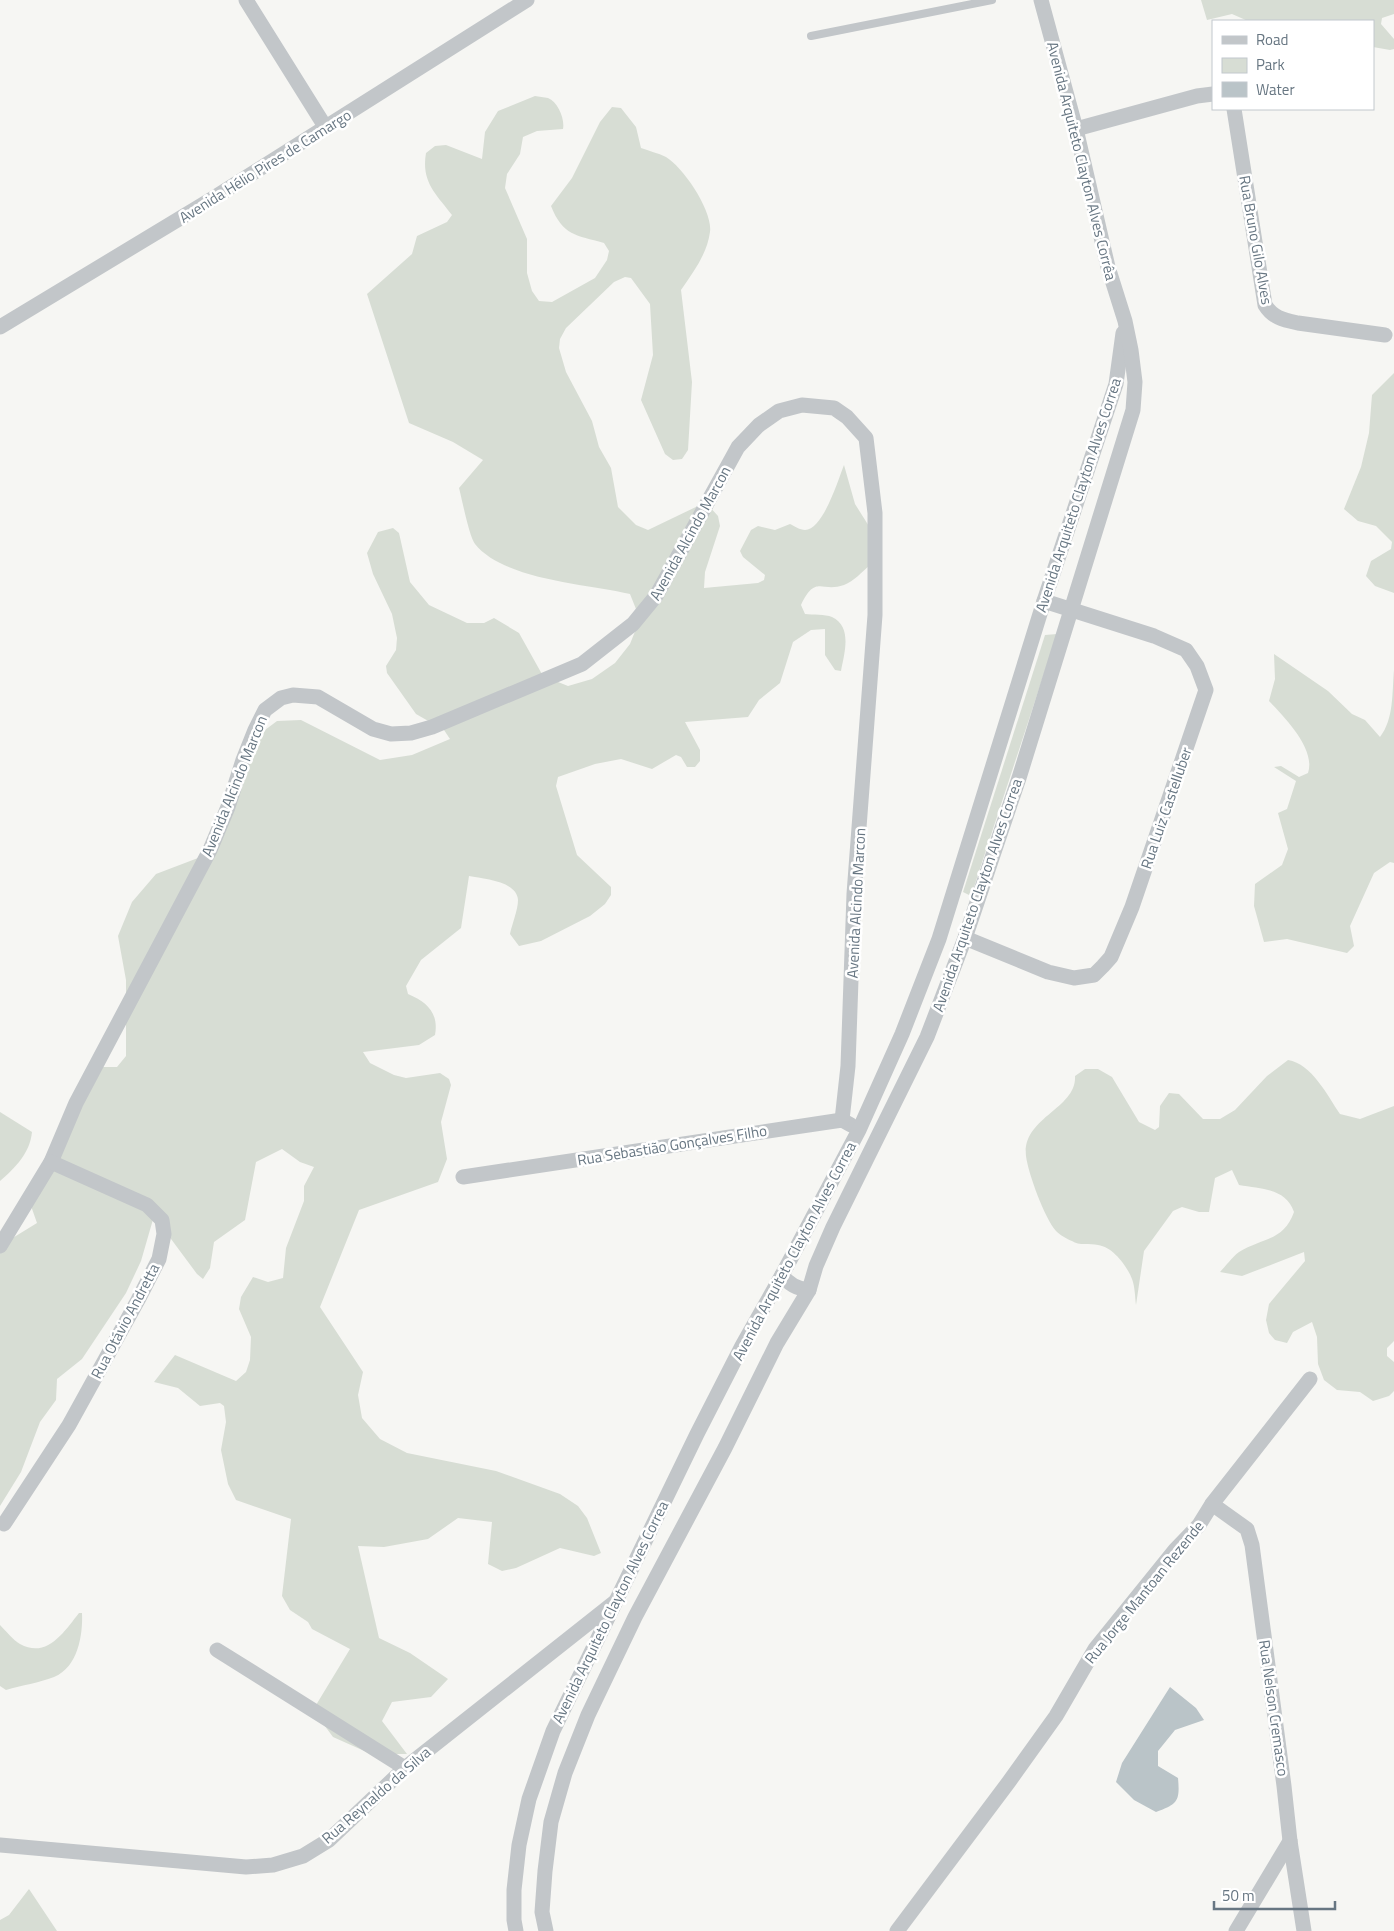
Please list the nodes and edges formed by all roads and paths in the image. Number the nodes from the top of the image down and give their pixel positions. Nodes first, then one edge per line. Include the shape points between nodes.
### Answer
1 (246, 0) edge
2 (527, 0) edge
3 (992, 0) edge
4 (1041, 0) edge
5 (810, 36) dead end
6 (1212, 94) edge
7 (1234, 110) edge
8 (326, 128) junction
9 (1076, 130) junction
10 (1125, 321) junction
11 (0, 327) edge
12 (1385, 335) dead end
13 (1044, 601) junction
14 (1072, 610) junction
15 (964, 938) junction
16 (842, 1120) junction
17 (859, 1130) junction
18 (877, 1138) junction
19 (51, 1162) junction
20 (463, 1177) dead end
21 (812, 1218) junction
22 (833, 1226) junction
23 (0, 1246) edge
24 (782, 1275) junction
25 (810, 1290) junction
26 (1310, 1380) dead end
27 (1212, 1504) junction
28 (4, 1524) dead end
29 (618, 1600) junction
30 (217, 1650) dead end
31 (404, 1768) junction
32 (1290, 1841) junction
33 (0, 1845) edge
34 (516, 1931) edge
35 (546, 1931) edge
36 (897, 1931) edge
37 (1236, 1931) edge
38 (1304, 1931) edge

1 - 8 street
2 - 8 street, Avenida Hélio Pires de Camargo
3 - 5 lane
4 - 9 street, Avenida Arquiteto Clayton Alves Corrêa
6 - 9 street
7 - 12 street, Rua Bruno Gilo Alves via 1265,305 1284,320
8 - 11 street, Avenida Hélio Pires de Camargo
9 - 10 street, Avenida Arquiteto Clayton Alves Corrêa via 1108,267
10 - 13 street, Avenida Arquiteto Clayton Alves Correa via 1116,384
10 - 14 street, Avenida Arquiteto Clayton Alves Correa via 1135,382 1133,410
13 - 14 street, Rua Luiz Castelluber
13 - 17 street, Avenida Arquiteto Clayton Alves Correa via 939,939
14 - 15 street, Avenida Arquiteto Clayton Alves Correa
14 - 15 street, Rua Luiz Castelluber via 1154,636 1186,650 1197,666 1206,690 1132,907 1111,957 1103,966 1094,975 1074,978 1048,972
15 - 18 street, Avenida Arquiteto Clayton Alves Correa via 927,1037
16 - 17 street
16 - 19 street, Avenida Alcindo Marcon via 848,1066 854,894 875,615 875,513 866,438 834,408 802,405 779,411 759,425 738,447 656,596 633,624 582,664 412,733 391,734 373,729 318,697 293,695 281,698 265,710 210,850 76,1103
16 - 20 street, Rua Sebastião Gonçalves Filho
17 - 18 street
17 - 21 street, Avenida Arquiteto Clayton Alves Correa
18 - 22 street, Avenida Arquiteto Clayton Alves Correa
19 - 23 street, Avenida Alcindo Marcon
19 - 28 street, Rua Otávio Andretta via 147,1205 162,1220 163,1241 155,1267 69,1425
21 - 22 street via 824,1219
21 - 24 street, Avenida Arquiteto Clayton Alves Correa
22 - 25 street, Avenida Arquiteto Clayton Alves Correa
24 - 25 street via 800,1289
24 - 29 street, Avenida Arquiteto Clayton Alves Correa via 697,1434
25 - 35 street, Avenida Arquiteto Clayton Alves Correa via 777,1344 635,1617 588,1716 565,1773 551,1822 542,1912
26 - 27 street, Rua Jorge Mantoan Rezende
27 - 32 street, Rua Nelson Cremasco via 1247,1529 1252,1545
27 - 36 street, Rua Jorge Mantoan Rezende via 1095,1649 1056,1716
29 - 31 street, Rua Reynaldo da Silva
29 - 34 street, Avenida Arquiteto Clayton Alves Correa via 553,1731 529,1799 514,1890
30 - 31 street
31 - 33 street, Rua Reynaldo da Silva via 329,1840 303,1856 273,1865 246,1867
32 - 37 street
32 - 38 street, Rua Nelson Cremasco

